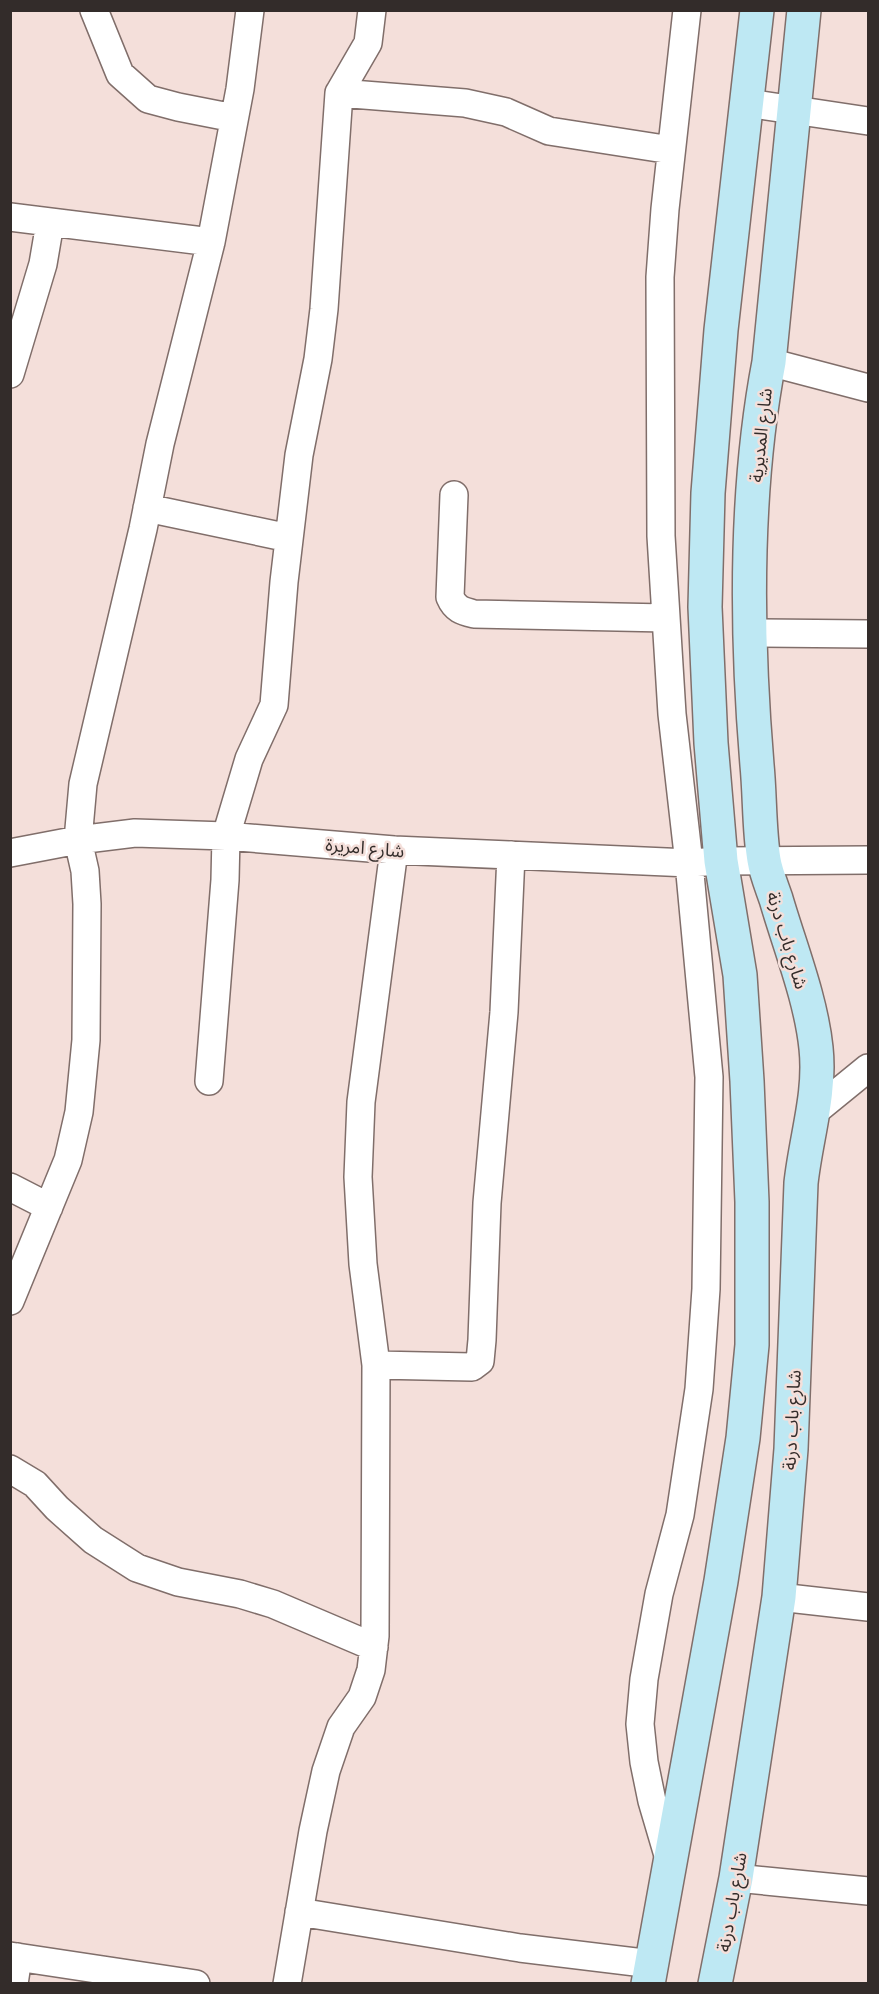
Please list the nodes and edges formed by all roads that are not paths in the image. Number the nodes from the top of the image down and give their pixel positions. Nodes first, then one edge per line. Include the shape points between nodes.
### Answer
1 (94, 10) edge
2 (250, 10) edge
3 (372, 10) edge
4 (687, 10) edge
5 (757, 10) edge
6 (804, 10) edge
7 (339, 93) junction
8 (747, 104) junction
9 (793, 110) junction
10 (234, 118) junction
11 (868, 121) edge
12 (671, 150) junction
13 (10, 217) edge
14 (51, 223) junction
15 (211, 242) junction
16 (769, 362) junction
17 (10, 374) edge
18 (868, 388) edge
19 (454, 495) dead end
20 (147, 508) junction
21 (289, 538) junction
22 (666, 618) junction
23 (750, 633) junction
24 (868, 634) edge
25 (226, 836) junction
26 (78, 840) junction
27 (394, 850) junction
28 (11, 852) edge
29 (511, 855) junction
30 (721, 861) junction
31 (764, 861) junction
32 (868, 861) edge
33 (689, 862) junction
34 (868, 1068) edge
35 (209, 1081) dead end
36 (814, 1112) junction
37 (10, 1187) edge
38 (50, 1207) junction
39 (10, 1300) edge
40 (376, 1365) junction
41 (10, 1469) edge
42 (779, 1597) junction
43 (868, 1607) edge
44 (374, 1647) junction
45 (670, 1863) junction
46 (736, 1878) junction
47 (868, 1891) edge
48 (299, 1912) junction
49 (14, 1966) edge
50 (650, 1973) edge
51 (196, 1983) edge
52 (287, 1983) edge
53 (715, 1983) edge

1 - 10 street via 120,74 147,99
2 - 10 street
3 - 7 street via 368,43
4 - 12 street
5 - 8 main road
6 - 9 main road, شارع المديرية
7 - 12 street via 465,103 506,112 549,131
7 - 21 street via 324,309
8 - 9 street
8 - 30 main road via 721,330 708,492 705,607
9 - 11 street
9 - 16 main road, شارع المديرية
10 - 15 street
12 - 22 street via 660,277
13 - 14 street
14 - 15 street
14 - 17 street via 43,264
15 - 20 street
16 - 18 street
16 - 23 main road, شارع المديرية via 750,546
19 - 22 street via 450,597 460,610 474,614
20 - 21 street
20 - 26 street via 83,784
21 - 25 street via 274,705 249,759
22 - 33 street via 672,714
23 - 24 street
23 - 31 main road, شارع المديرية
25 - 26 street, شارع امريرة via 135,833
25 - 27 street, شارع امريرة
25 - 35 street
26 - 28 street, شارع امريرة
26 - 38 street via 87,904 86,1040 79,1112 68,1160
27 - 29 street, شارع امريرة
27 - 40 street via 361,1102 358,1156 363,1264
29 - 33 street, شارع امريرة
29 - 40 street via 480,1361 472,1367
30 - 31 street, شارع امريرة
30 - 33 street, شارع امريرة
30 - 45 main road via 740,975 747,1081 752,1345 723,1570
31 - 32 street, شارع امريرة
31 - 36 main road, شارع باب درنة via 811,1017 817,1078
33 - 45 street via 709,1077 706,1289 699,1389 684,1494 659,1594 640,1724 652,1801
34 - 36 street
36 - 42 main road, شارع باب درنة via 801,1183 791,1449
37 - 38 street
38 - 39 street
40 - 44 street
41 - 44 street via 35,1484 93,1540 137,1568 178,1582 273,1604
42 - 43 street
42 - 46 main road, شارع باب درنة
44 - 48 street via 362,1696 341,1727 326,1771
45 - 50 main road
46 - 47 street
46 - 53 main road, شارع باب درنة
48 - 50 street
48 - 52 street
49 - 51 street

